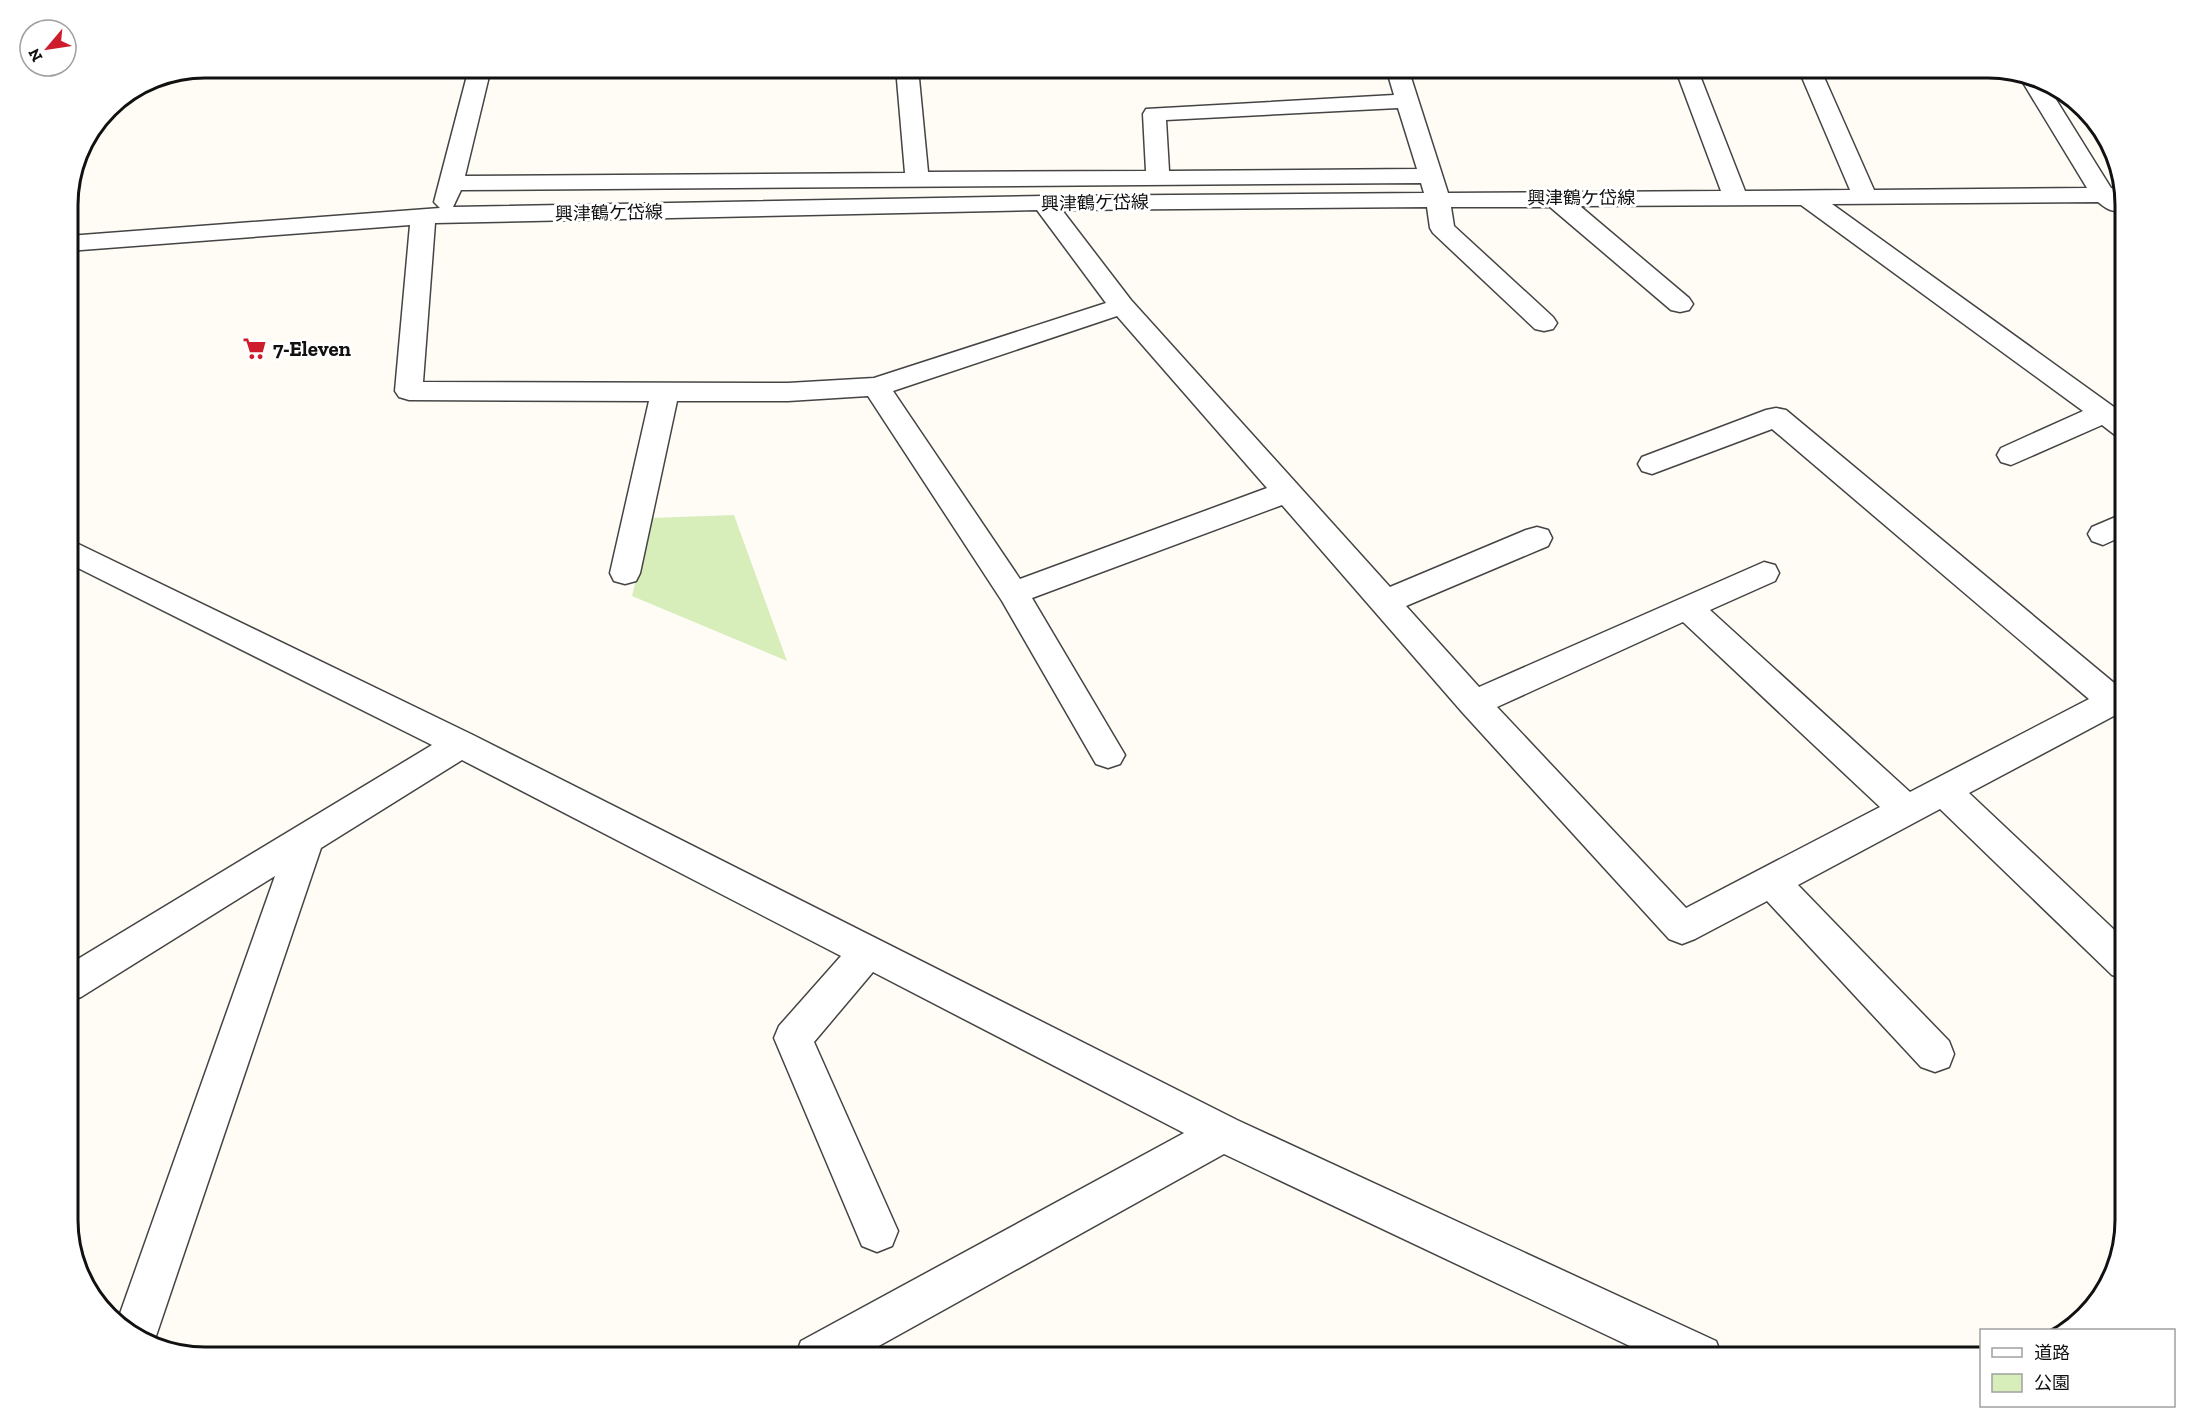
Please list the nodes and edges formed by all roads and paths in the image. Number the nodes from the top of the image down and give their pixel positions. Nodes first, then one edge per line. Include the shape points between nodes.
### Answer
1 (477, 78) edge
2 (908, 78) edge
3 (1400, 78) edge
4 (1690, 78) edge
5 (1813, 78) edge
6 (2038, 89) edge
7 (1407, 101) junction
8 (1158, 177) junction
9 (917, 178) junction
10 (450, 183) junction
11 (1434, 188) junction
12 (2113, 195) edge
13 (1806, 197) junction
14 (1865, 197) junction
15 (1555, 198) junction
16 (1736, 198) junction
17 (1044, 203) junction
18 (433, 216) junction
19 (78, 243) edge
20 (1680, 304) dead end
21 (1122, 306) junction
22 (1544, 323) dead end
23 (876, 387) junction
24 (665, 392) junction
25 (2115, 421) edge
26 (2011, 455) dead end
27 (1652, 464) dead end
28 (1287, 492) junction
29 (1537, 538) dead end
30 (78, 555) edge
31 (625, 573) dead end
32 (1764, 573) dead end
33 (1012, 593) junction
34 (1385, 602) junction
35 (1689, 609) junction
36 (2115, 702) edge
37 (1474, 703) junction
38 (2115, 708) edge
39 (461, 744) junction
40 (1108, 755) dead end
41 (1944, 791) junction
42 (1906, 810) junction
43 (305, 842) junction
44 (1772, 882) junction
45 (868, 951) junction
46 (2115, 953) edge
47 (78, 976) edge
48 (1935, 1054) dead end
49 (1223, 1133) junction
50 (877, 1231) dead end
51 (137, 1328) edge
52 (837, 1347) edge
53 (1677, 1347) edge

1 - 10 street
2 - 9 street
3 - 7 street
4 - 16 street
5 - 14 street
6 - 12 street
7 - 8 street via 1154,114
7 - 11 street
8 - 9 street
8 - 11 street
9 - 10 street
10 - 18 street
11 - 15 street, 興津鶴ケ岱線
11 - 17 street, 興津鶴ケ岱線
11 - 22 street via 1442,228
12 - 14 street, 興津鶴ケ岱線
13 - 14 street, 興津鶴ケ岱線
13 - 16 street, 興津鶴ケ岱線
13 - 25 street
15 - 16 street, 興津鶴ケ岱線
15 - 20 street
17 - 18 street, 興津鶴ケ岱線
17 - 21 street
18 - 19 street, 興津鶴ケ岱線
18 - 24 street via 409,391
21 - 23 street
21 - 28 street
23 - 24 street
23 - 33 street
24 - 31 street
25 - 26 street
27 - 36 street via 1776,417
28 - 33 street
28 - 34 street
29 - 34 street
30 - 39 street
32 - 35 street
33 - 40 street
34 - 37 street
35 - 37 street
35 - 42 street
37 - 44 street via 1682,928
38 - 41 street
39 - 43 street
39 - 45 street
41 - 42 street
41 - 46 street
42 - 44 street
43 - 47 street
43 - 51 street
44 - 48 street
45 - 49 street
45 - 50 street via 793,1038
49 - 52 street
49 - 53 street

